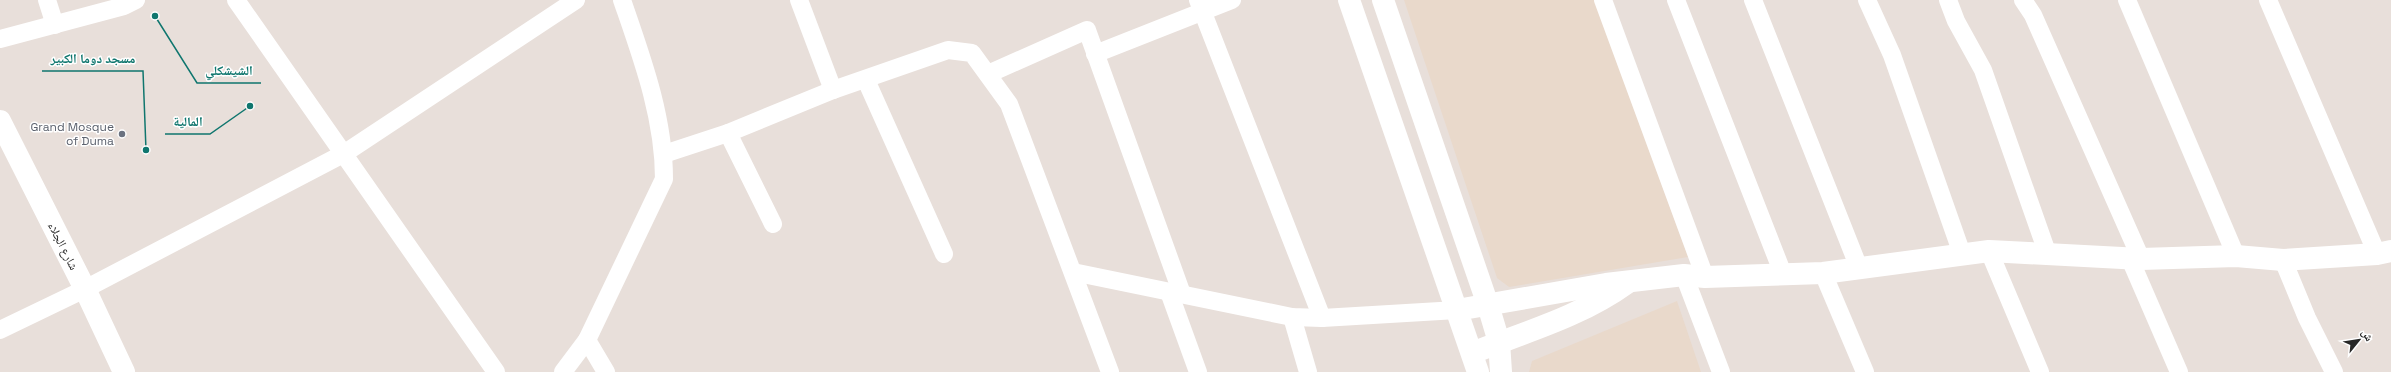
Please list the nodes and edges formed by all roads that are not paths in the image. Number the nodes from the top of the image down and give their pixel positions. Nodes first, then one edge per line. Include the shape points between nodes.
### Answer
1 (47, 0) edge
2 (136, 0) edge
3 (236, 0) edge
4 (576, 0) edge
5 (622, 0) edge
6 (799, 0) edge
7 (1232, 0) edge
8 (1349, 0) edge
9 (1382, 0) edge
10 (1603, 0) edge
11 (1676, 0) edge
12 (1754, 0) edge
13 (1867, 0) edge
14 (1948, 0) edge
15 (2023, 0) edge
16 (2128, 0) edge
17 (2268, 0) edge
18 (1200, 5) edge
19 (55, 25) junction
20 (0, 39) edge
21 (1095, 54) junction
22 (988, 74) junction
23 (866, 80) junction
24 (833, 90) junction
25 (0, 121) edge
26 (728, 132) junction
27 (345, 154) junction
28 (664, 154) junction
29 (773, 224) dead end
30 (1989, 251) junction
31 (2384, 252) edge
32 (944, 254) dead end
33 (1962, 254) junction
34 (2048, 255) junction
35 (2236, 256) junction
36 (2135, 259) junction
37 (2283, 260) junction
38 (1859, 268) junction
39 (1073, 272) junction
40 (1823, 272) junction
41 (1782, 274) junction
42 (1695, 276) junction
43 (1628, 282) junction
44 (85, 289) junction
45 (1176, 293) junction
46 (1488, 305) junction
47 (1457, 310) junction
48 (1292, 317) junction
49 (1322, 318) junction
50 (0, 330) edge
51 (587, 340) junction
52 (1499, 342) junction
53 (1475, 362) edge
54 (124, 372) edge
55 (496, 372) edge
56 (563, 372) edge
57 (606, 372) edge
58 (1110, 372) edge
59 (1198, 372) edge
60 (1308, 372) edge
61 (1501, 372) edge
62 (1721, 372) edge
63 (1865, 372) edge
64 (2040, 372) edge
65 (2179, 372) edge
66 (2334, 372) edge

1 - 19 street
2 - 19 street via 124,6
3 - 27 street
4 - 27 street
5 - 28 street via 648,79
6 - 24 street
7 - 18 street
8 - 47 street
9 - 46 street
10 - 42 street
11 - 41 street
12 - 38 street
13 - 33 street via 1892,55
14 - 34 street via 1956,21 1983,70
15 - 36 street via 2033,15 2052,57
16 - 35 street
17 - 31 street
18 - 21 street
18 - 49 street
19 - 20 street
21 - 22 street via 1087,30
21 - 45 street
22 - 23 street via 972,52 948,50
22 - 39 street via 1009,104
23 - 24 street
23 - 32 street
24 - 26 street
25 - 44 street, شارع الجلاء
26 - 28 street
26 - 29 street
27 - 44 street
27 - 55 street
28 - 51 street via 664,179
30 - 33 street
30 - 34 street
30 - 64 street
31 - 37 street
33 - 38 street
34 - 36 street
35 - 36 street
35 - 37 street
36 - 65 street
37 - 66 street via 2307,318
38 - 40 street
39 - 45 street
39 - 58 street
40 - 41 street
40 - 63 street
41 - 42 street
42 - 43 street
42 - 62 street
43 - 46 street
43 - 52 street via 1584,309
44 - 50 street
44 - 54 street, شارع الجلاء
45 - 48 street
45 - 59 street
46 - 47 street
46 - 52 street
47 - 49 street
47 - 53 street
48 - 49 street
48 - 60 street
51 - 56 street
51 - 57 street
52 - 53 street
52 - 61 street

